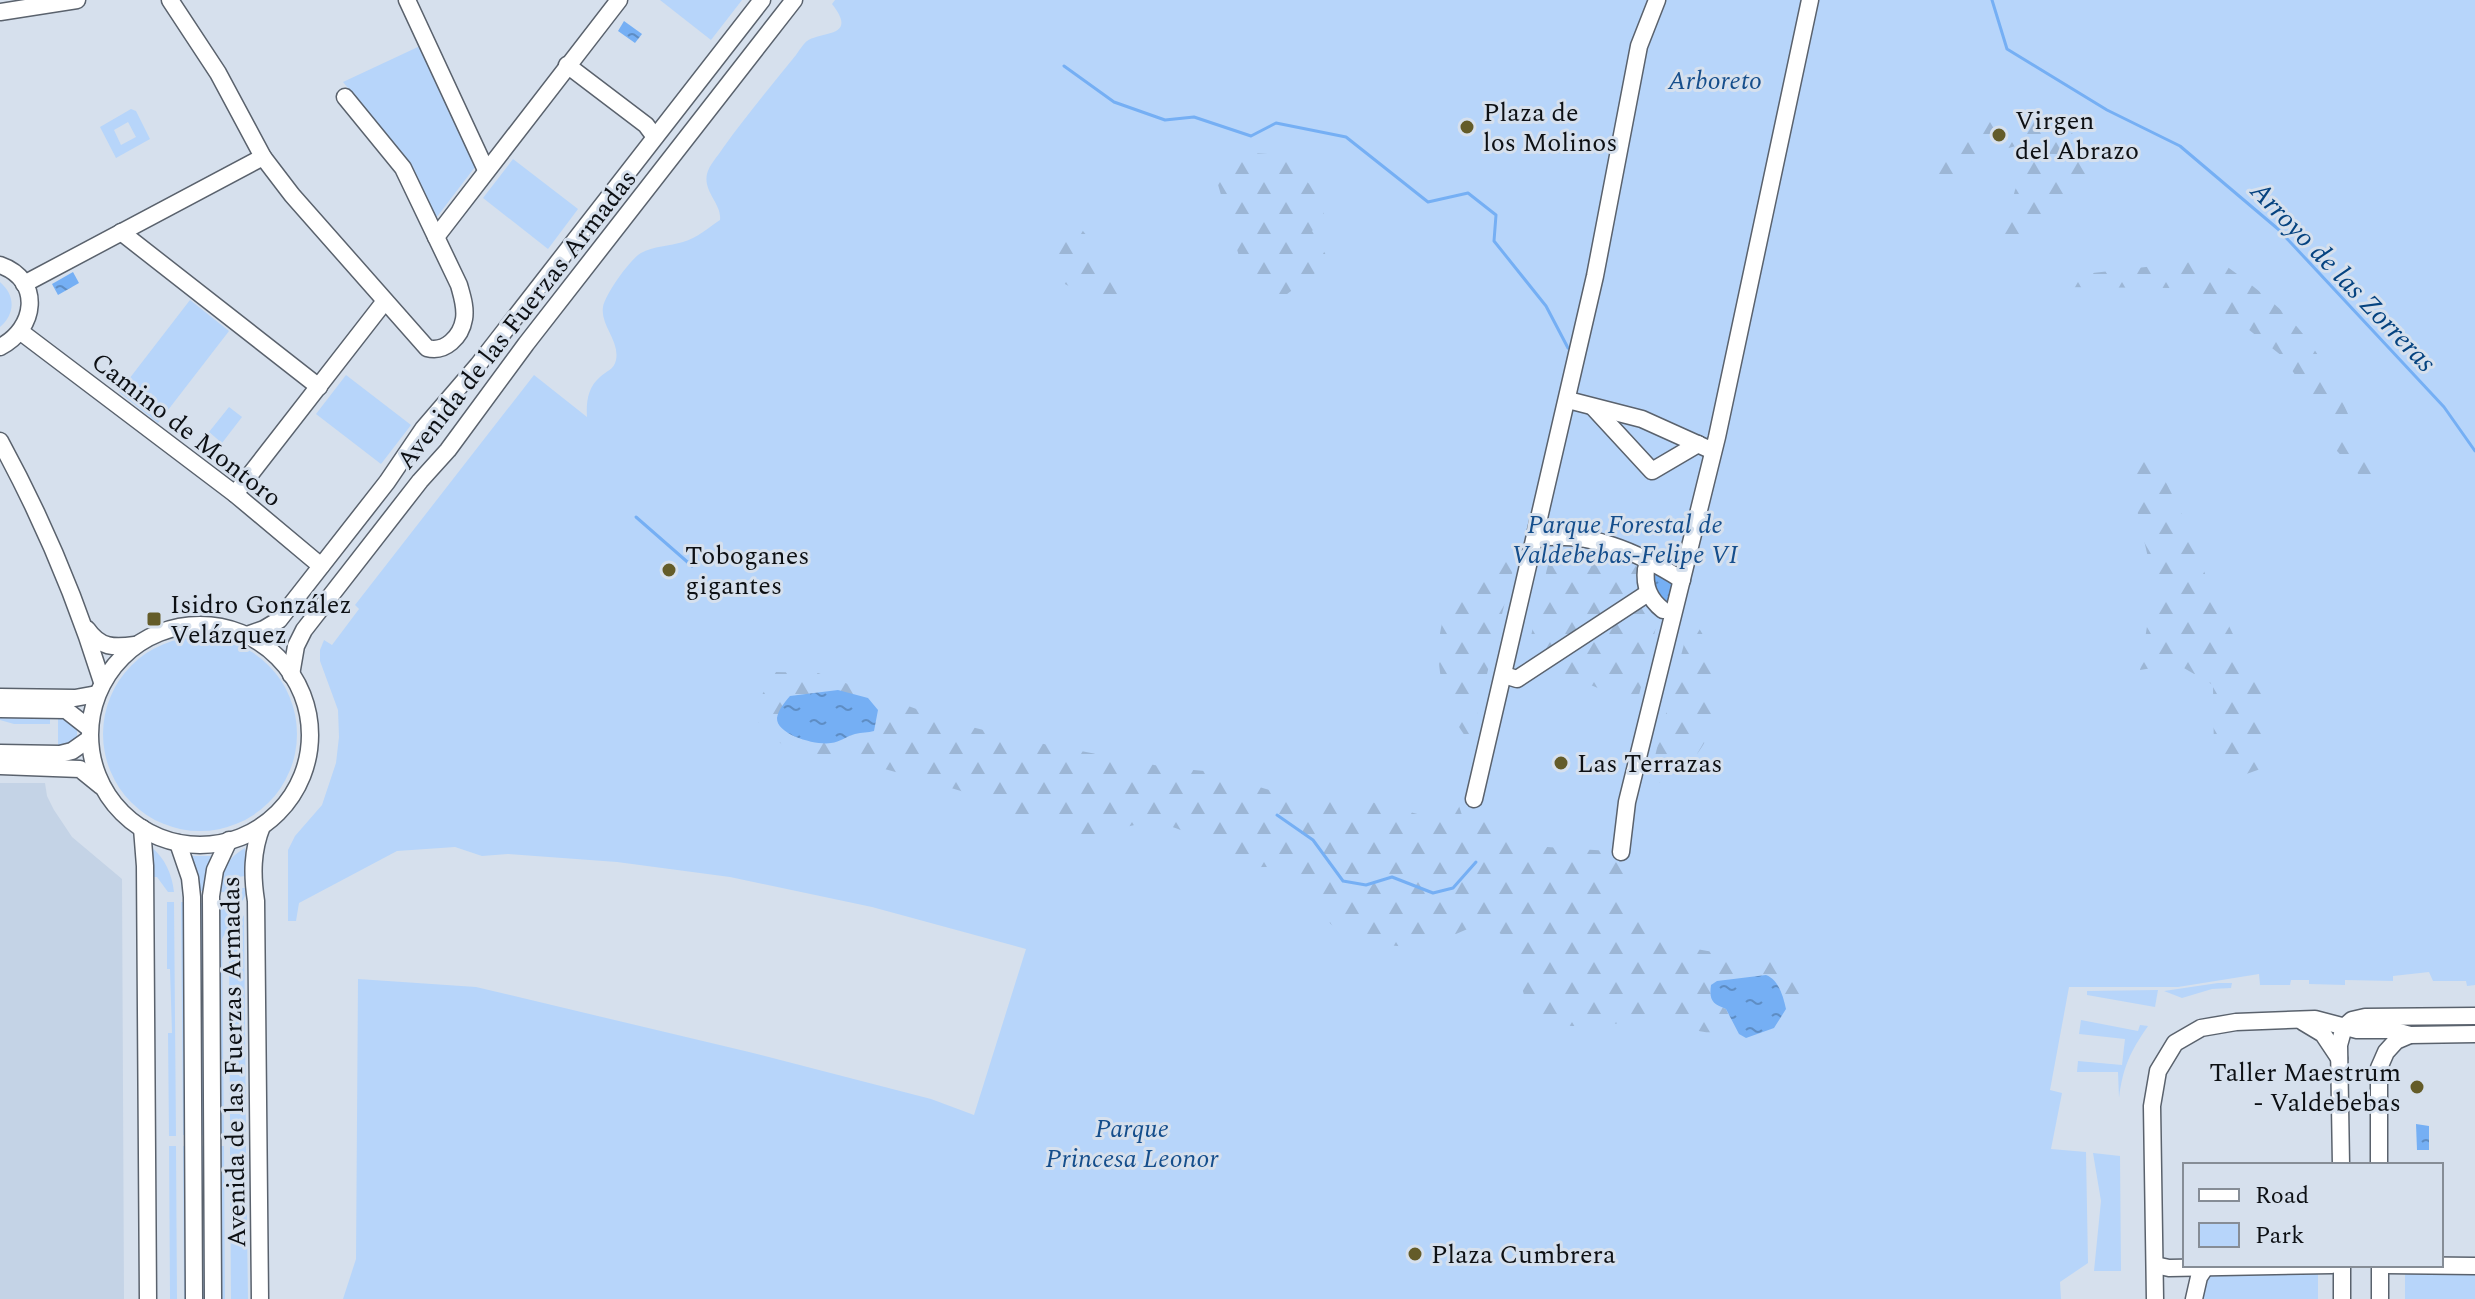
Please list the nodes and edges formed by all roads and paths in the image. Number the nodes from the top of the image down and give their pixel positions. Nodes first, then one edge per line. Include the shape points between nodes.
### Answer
1 (77, 0) edge
2 (170, 0) edge
3 (407, 0) edge
4 (619, 0) edge
5 (762, 0) edge
6 (794, 0) edge
7 (1657, 0) edge
8 (1810, 0) edge
9 (0, 12) edge
10 (567, 65) junction
11 (345, 97) dead end
12 (655, 137) junction
13 (263, 157) junction
14 (486, 170) junction
15 (121, 232) junction
16 (436, 237) junction
17 (0, 265) edge
18 (24, 284) junction
19 (385, 301) junction
20 (21, 332) junction
21 (0, 347) edge
22 (319, 387) junction
23 (1568, 400) junction
24 (1592, 406) junction
25 (0, 441) edge
26 (1705, 448) junction
27 (235, 494) junction
28 (1536, 538) junction
29 (321, 566) junction
30 (1646, 569) dead end
31 (1682, 580) junction
32 (1648, 593) junction
33 (1663, 610) dead end
34 (84, 624) junction
35 (247, 635) junction
36 (135, 645) junction
37 (291, 675) junction
38 (1504, 675) junction
39 (100, 688) junction
40 (0, 697) edge
41 (0, 709) edge
42 (89, 734) junction
43 (0, 753) edge
44 (0, 766) edge
45 (102, 787) junction
46 (1474, 799) dead end
47 (262, 826) junction
48 (142, 828) junction
49 (229, 840) junction
50 (178, 843) junction
51 (1621, 852) dead end
52 (2475, 1016) edge
53 (2298, 1021) junction
54 (2344, 1027) junction
55 (2475, 1034) edge
56 (2415, 1035) junction
57 (2340, 1059) junction
58 (2341, 1163) edge
59 (2379, 1163) edge
60 (2155, 1265) junction
61 (2443, 1266) edge
62 (2475, 1266) edge
63 (2247, 1267) edge
64 (2342, 1267) edge
65 (2380, 1267) edge
66 (2205, 1268) junction
67 (148, 1299) edge
68 (194, 1299) edge
69 (213, 1299) edge
70 (260, 1299) edge
71 (2155, 1299) edge
72 (2194, 1299) edge
73 (2342, 1299) edge
74 (2380, 1299) edge

1 - 9 street
2 - 13 street via 218,73
3 - 14 street
4 - 10 street
5 - 12 street, Avenida de las Fuerzas Armadas
6 - 37 street, Avenida de las Fuerzas Armadas via 304,630
7 - 23 street via 1639,46
8 - 26 street
10 - 12 street
10 - 14 street
11 - 16 street via 403,168
12 - 29 street, Avenida de las Fuerzas Armadas
13 - 15 street
13 - 19 street
14 - 16 street
15 - 18 street
15 - 22 street
16 - 19 street via 464,306 459,334 436,351 427,348
17 - 18 street
18 - 20 street via 30,309
19 - 22 street
20 - 21 street
20 - 27 street, Camino de Montoro
22 - 27 street
23 - 24 street
23 - 28 street
24 - 26 street via 1642,419
24 - 26 street via 1652,471
25 - 34 street
26 - 31 street
27 - 29 street, Camino de Montoro
28 - 31 street via 1614,544
28 - 38 street
29 - 35 street, Avenida de las Fuerzas Armadas via 279,620
30 - 32 street
31 - 51 street via 1627,802
32 - 33 street
32 - 38 street via 1517,679
34 - 36 street via 97,642
34 - 39 street
35 - 36 street via 191,625 159,632
35 - 37 street via 277,656
36 - 39 street
37 - 47 street via 306,709 308,753 293,794
38 - 46 street
39 - 40 street via 75,698
39 - 42 street
41 - 42 street via 66,710
42 - 43 street via 72,751 60,754
42 - 45 street
44 - 45 street via 80,769
45 - 48 street via 117,809
47 - 49 street
47 - 70 street, Avenida de las Fuerzas Armadas via 254,873
48 - 50 street
48 - 67 street
49 - 50 street
49 - 69 street, Avenida de las Fuerzas Armadas via 215,870 211,896
50 - 68 street, Avenida de las Fuerzas Armadas via 192,897
52 - 54 street via 2365,1017
53 - 54 street via 2315,1019
53 - 57 street via 2319,1030
53 - 60 street via 2216,1023 2175,1043 2166,1056 2155,1080 2152,1106
54 - 56 street
54 - 57 street
55 - 56 street
56 - 59 street via 2396,1041 2380,1063
57 - 58 street
60 - 66 street
60 - 71 street
61 - 62 street
63 - 66 street
64 - 73 street
65 - 74 street
66 - 72 street

